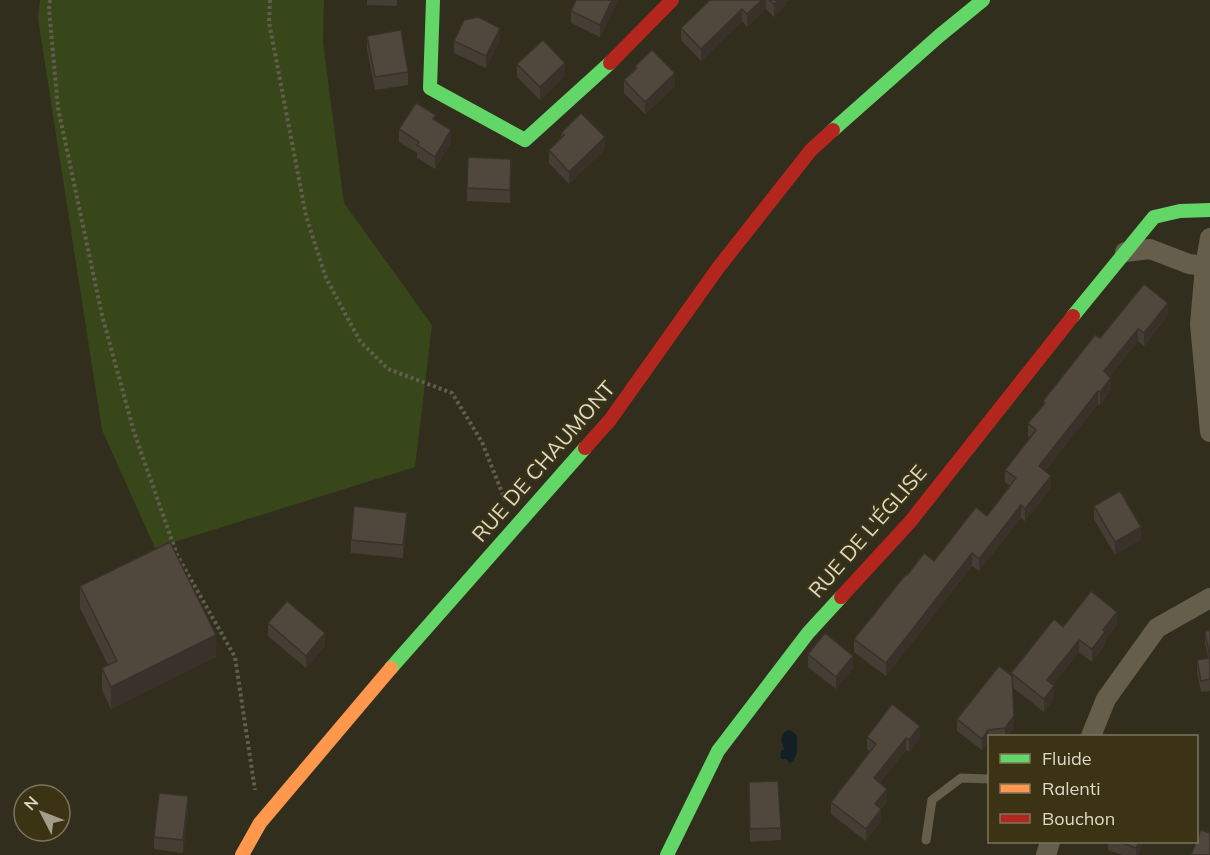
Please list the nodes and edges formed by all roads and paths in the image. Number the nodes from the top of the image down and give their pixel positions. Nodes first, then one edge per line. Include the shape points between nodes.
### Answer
1 (50, 0) edge
2 (270, 0) edge
3 (433, 0) edge
4 (672, 0) edge
5 (983, 0) edge
6 (1210, 210) edge
7 (1210, 238) edge
8 (1125, 252) junction
9 (1205, 266) junction
10 (1210, 432) edge
11 (515, 526) junction
12 (1210, 598) edge
13 (1090, 735) edge
14 (988, 778) edge
15 (260, 823) junction
16 (926, 840) dead end
17 (242, 855) edge
18 (667, 855) edge

1 - 15 path via 58,108 102,315 134,432 177,555 235,657
2 - 11 path via 269,22 306,216 326,278 360,341 388,369 452,393 482,442
3 - 4 street via 430,88 525,140
5 - 11 street, RUE DE CHAUMONT via 811,150 718,268 610,420
6 - 8 street, RUE DE L'ÉGLISE via 1154,217
7 - 9 street
8 - 9 street via 1150,249
8 - 18 street, RUE DE L'ÉGLISE via 910,522 801,642 718,751
9 - 10 street via 1200,324
11 - 15 street, RUE DE CHAUMONT
12 - 13 street via 1156,628 1106,699
14 - 16 lane via 961,778 932,800
15 - 17 street, RUE DE CHAUMONT

